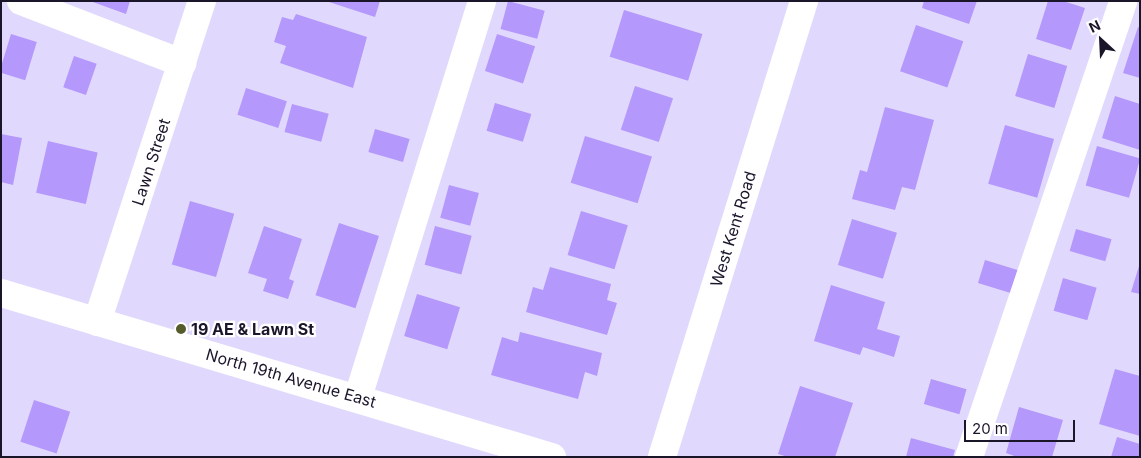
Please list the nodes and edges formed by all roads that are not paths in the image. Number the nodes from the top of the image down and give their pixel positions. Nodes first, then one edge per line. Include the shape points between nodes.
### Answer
1 (21, 1) edge
2 (202, 1) edge
3 (482, 1) edge
4 (804, 1) edge
5 (1123, 1) edge
6 (182, 63) junction
7 (1, 292) edge
8 (98, 322) junction
9 (358, 397) junction
10 (552, 457) edge
11 (662, 457) edge
12 (969, 457) edge

1 - 6 street
2 - 6 street, Lawn Street
3 - 9 street
4 - 11 street, West Kent Road
5 - 12 street
6 - 8 street, Lawn Street
7 - 8 street, North 19th Avenue East
8 - 9 street, North 19th Avenue East
9 - 10 street, North 19th Avenue East

